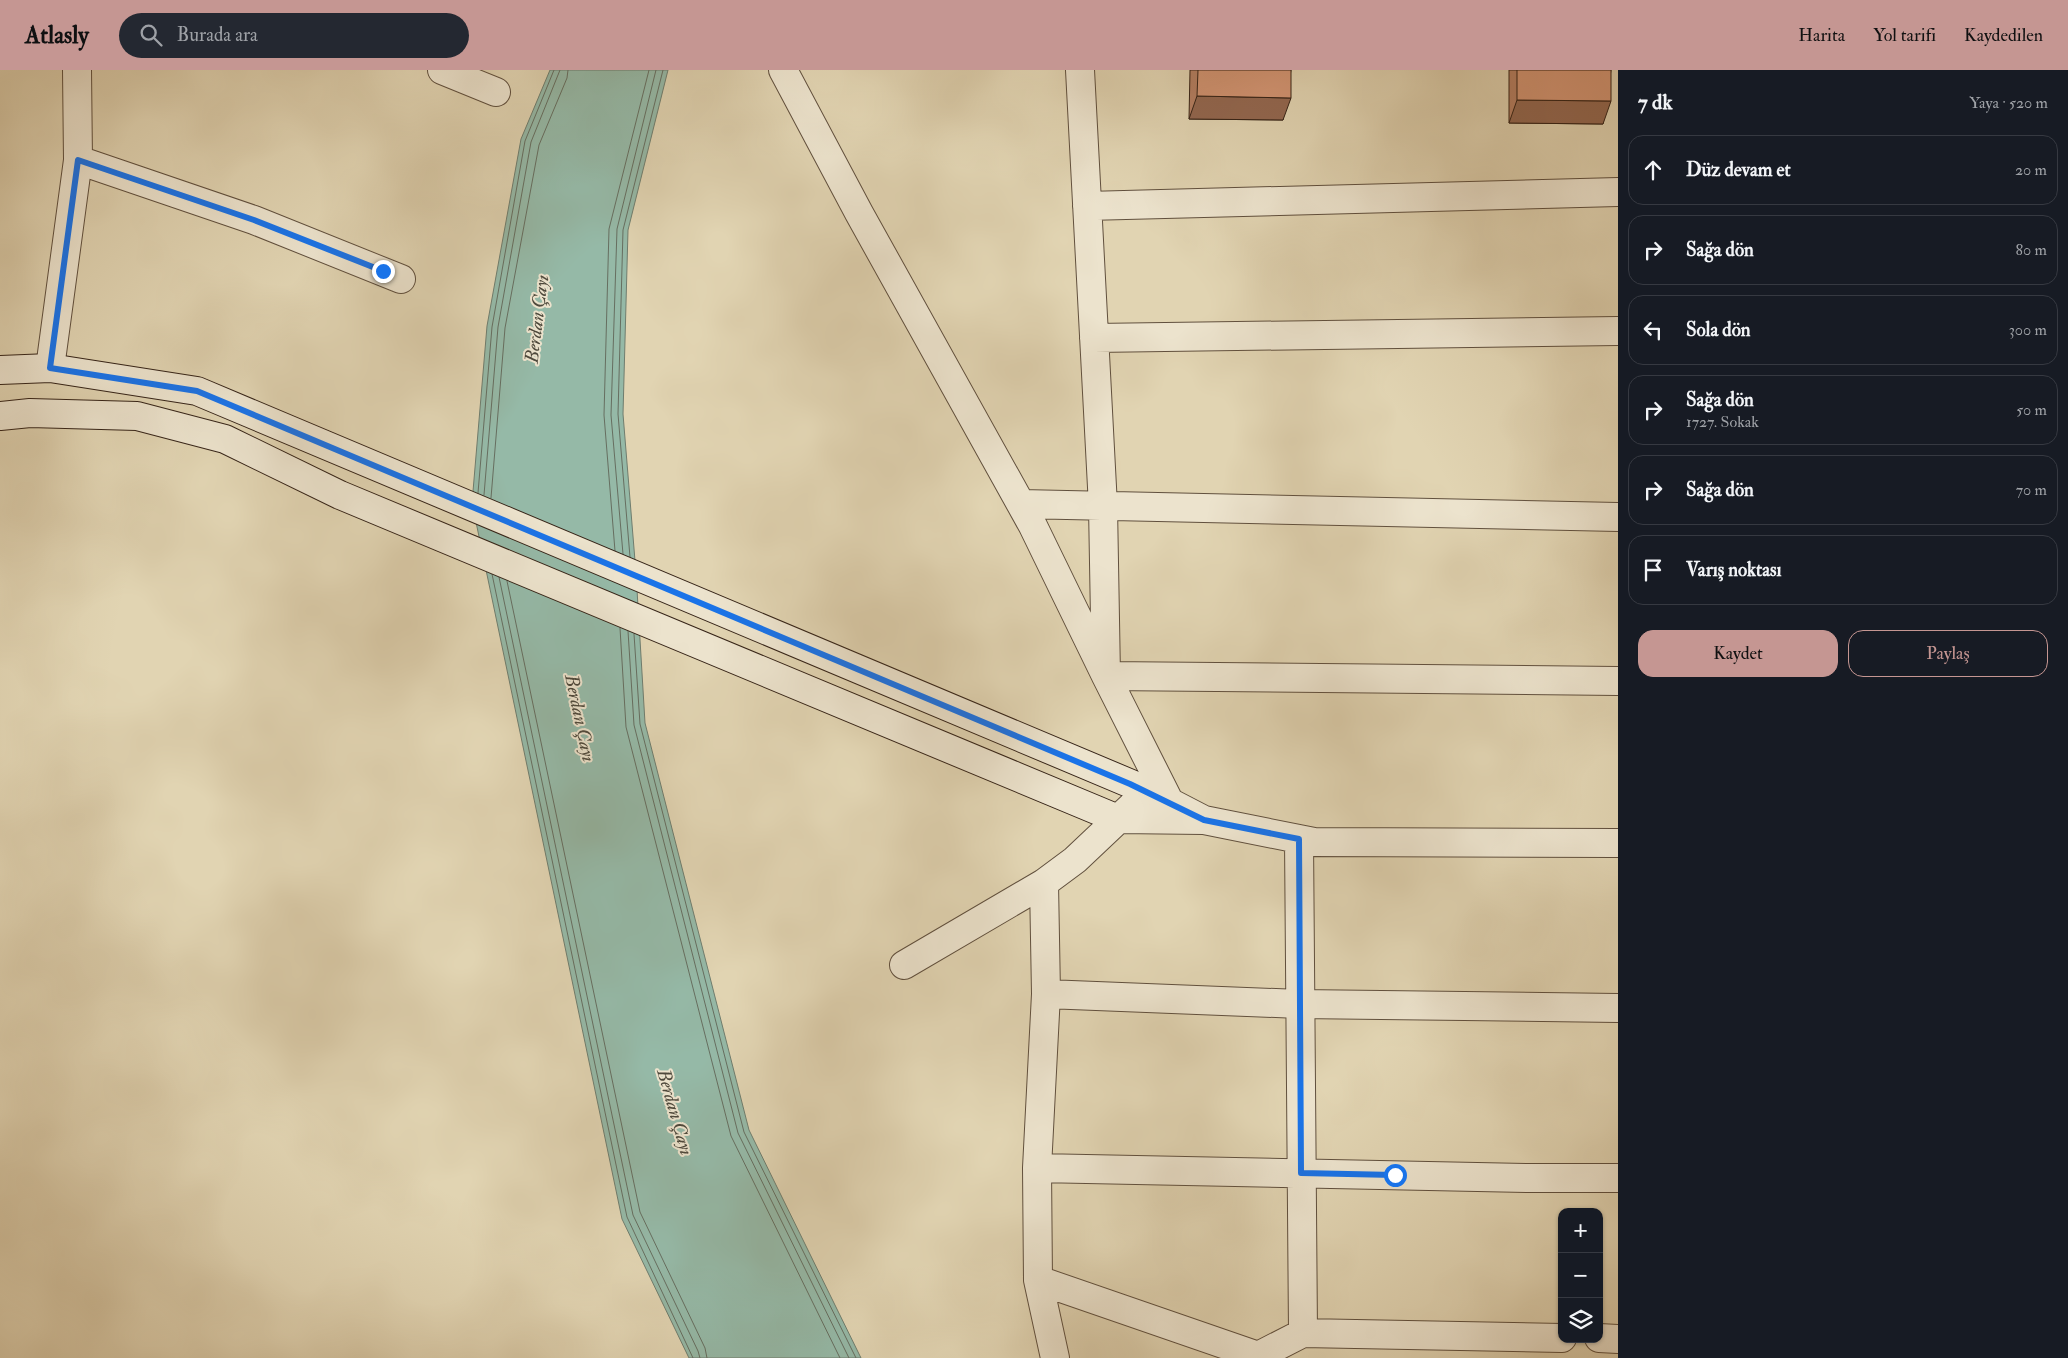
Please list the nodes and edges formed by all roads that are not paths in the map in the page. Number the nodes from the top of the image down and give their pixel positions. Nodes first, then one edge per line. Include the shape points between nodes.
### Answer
1 (77, 70) edge
2 (442, 70) edge
3 (783, 70) edge
4 (1080, 70) edge
5 (496, 92) dead end
6 (78, 160) junction
7 (1618, 192) edge
8 (1087, 206) junction
9 (401, 279) dead end
10 (1618, 331) edge
11 (1094, 338) junction
12 (50, 368) junction
13 (0, 370) edge
14 (0, 416) edge
15 (1021, 504) junction
16 (1104, 506) junction
17 (1618, 517) edge
18 (1106, 676) junction
19 (1618, 681) edge
20 (1159, 797) junction
21 (1118, 819) junction
22 (1204, 820) junction
23 (1299, 839) junction
24 (1618, 843) edge
25 (1044, 883) junction
26 (904, 965) dead end
27 (1046, 994) junction
28 (1300, 1004) junction
29 (1618, 1008) edge
30 (1037, 1168) junction
31 (1301, 1173) junction
32 (1618, 1178) edge
33 (1038, 1280) junction
34 (1304, 1333) junction
35 (1558, 1338) edge
36 (1603, 1338) edge
37 (1618, 1338) edge
38 (1055, 1358) edge

1 - 6 street
2 - 5 street
3 - 15 street
4 - 8 street
6 - 9 street via 254,220
6 - 12 street
7 - 8 street
8 - 11 street
10 - 11 street
11 - 16 street
12 - 13 street
12 - 20 street via 197,391
14 - 21 street via 30,412 137,416 225,439 340,495
15 - 16 street
15 - 18 street
16 - 17 street
16 - 18 street
18 - 19 street
18 - 20 street
20 - 21 street
20 - 22 street
21 - 22 street
21 - 25 street
22 - 23 street
23 - 24 street via 1324,842
23 - 28 street
25 - 26 street
25 - 27 street
27 - 28 street
27 - 30 street
28 - 29 street
28 - 31 street
30 - 31 street
30 - 33 street
31 - 32 street
31 - 34 street
33 - 34 street via 1258,1356
33 - 38 street
34 - 35 street
36 - 37 street

